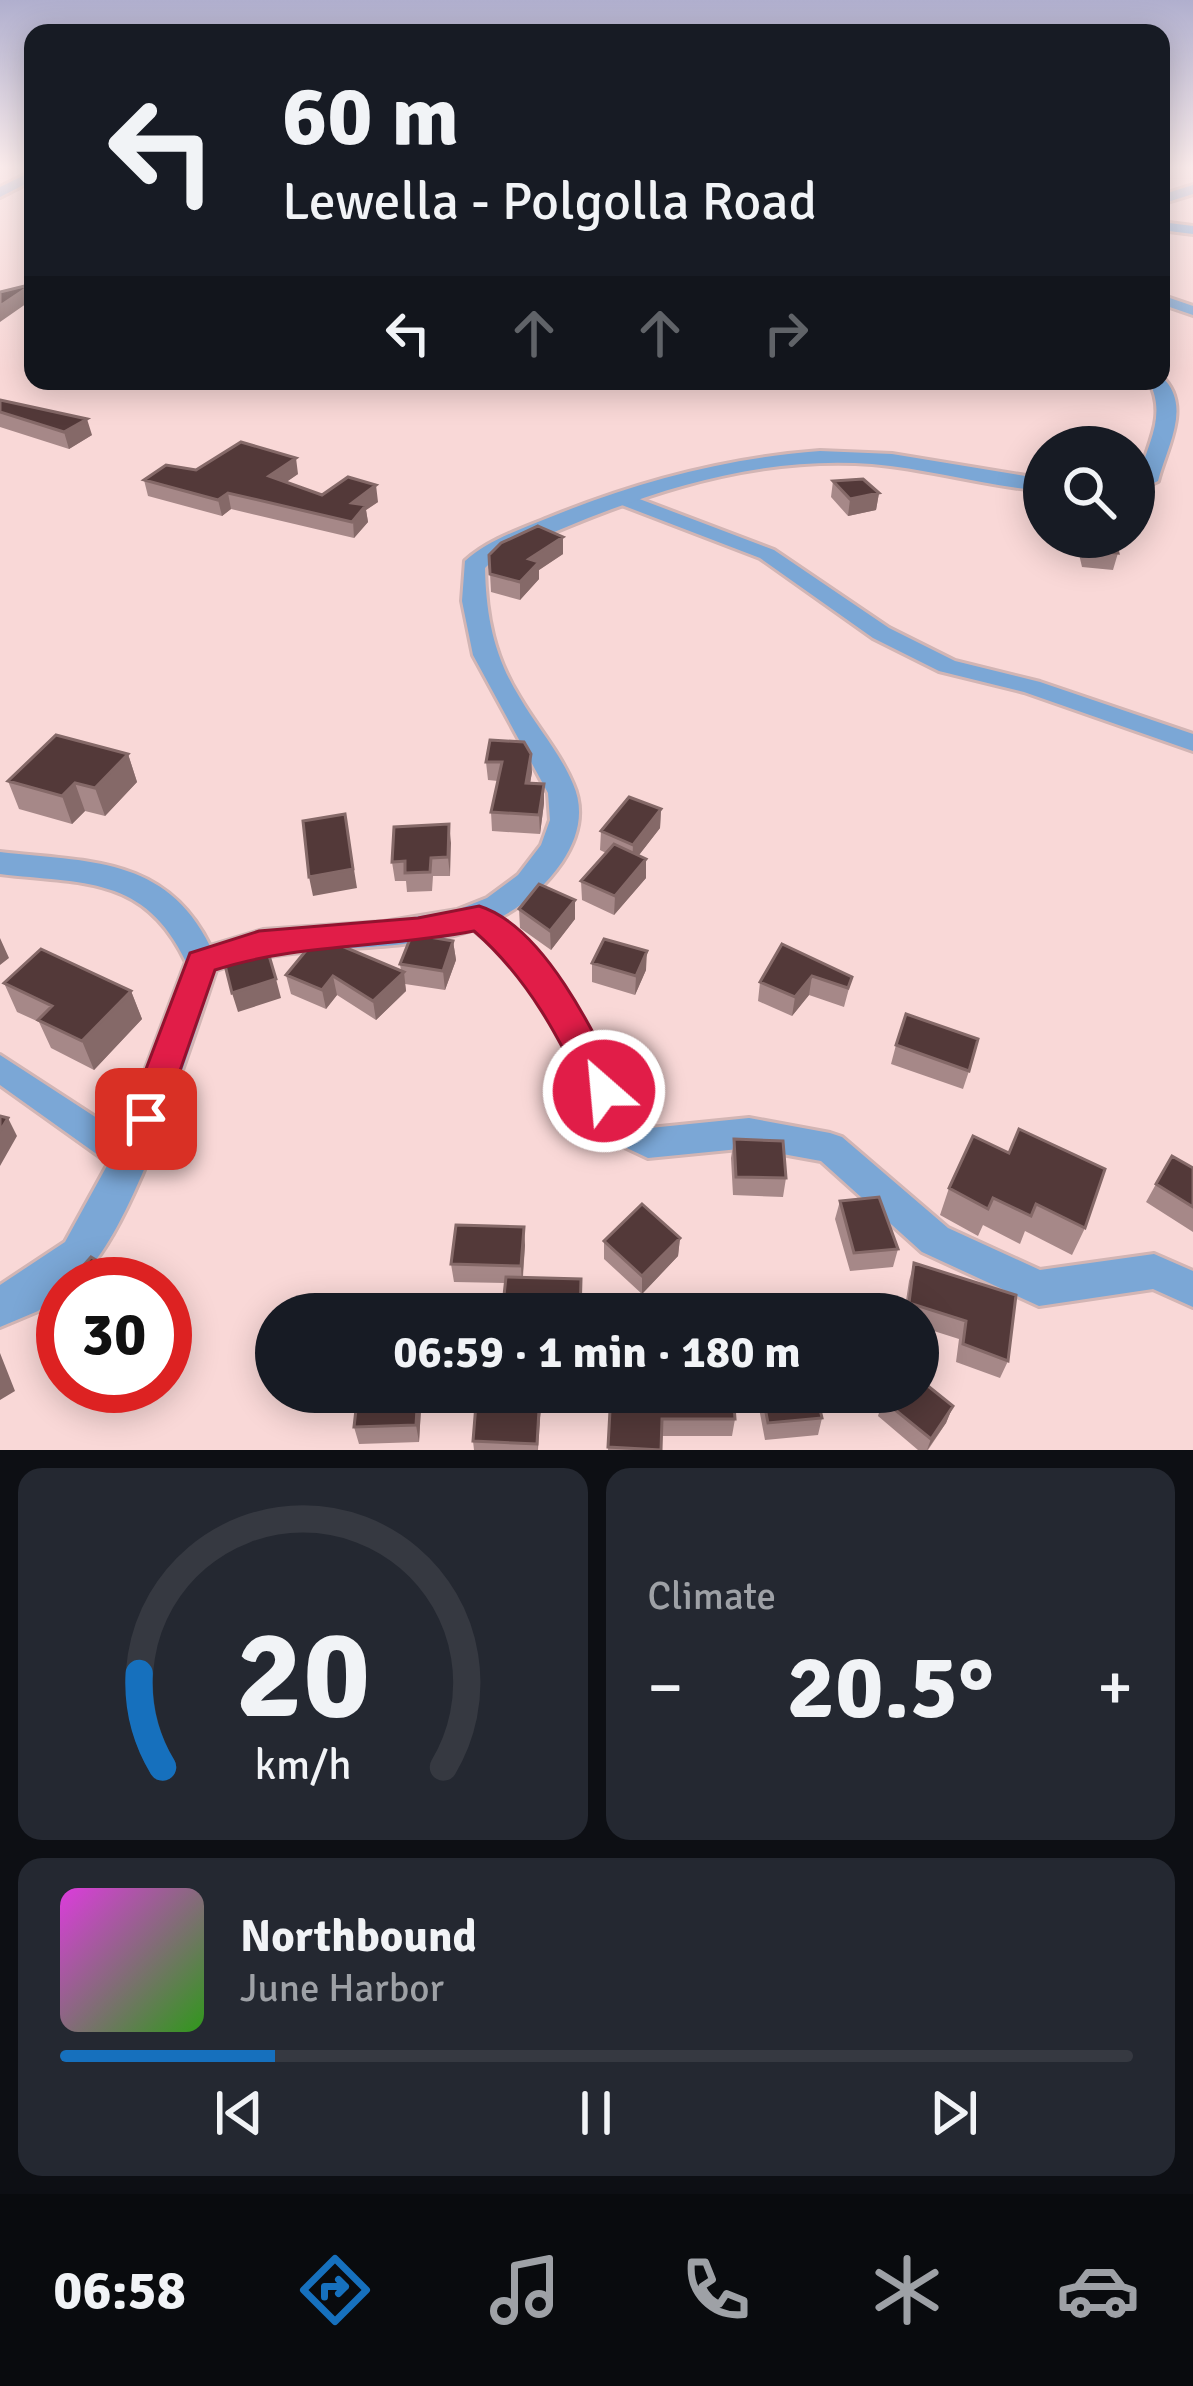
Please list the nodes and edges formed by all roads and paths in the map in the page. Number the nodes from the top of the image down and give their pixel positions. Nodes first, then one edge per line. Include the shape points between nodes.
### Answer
1 (1164, 390) edge
2 (1155, 463) edge
3 (1023, 482) edge
4 (621, 498) junction
5 (1193, 743) edge
6 (0, 863) edge
7 (479, 918) junction
8 (202, 962) junction
9 (0, 1068) edge
10 (131, 1160) junction
11 (1193, 1289) edge
12 (0, 1306) edge

1 - 2 street via 1169,428
3 - 4 street via 817,456
4 - 5 street via 767,554 947,666
4 - 7 street via 531,532 473,566 485,667 566,795 566,824 534,878
6 - 8 street via 126,877 189,929
7 - 8 street via 259,943
7 - 11 street via 519,951 563,1011 625,1132 648,1143 749,1133 830,1148 935,1240 1039,1288 1154,1271
8 - 10 street
9 - 10 street
10 - 12 street via 80,1256

